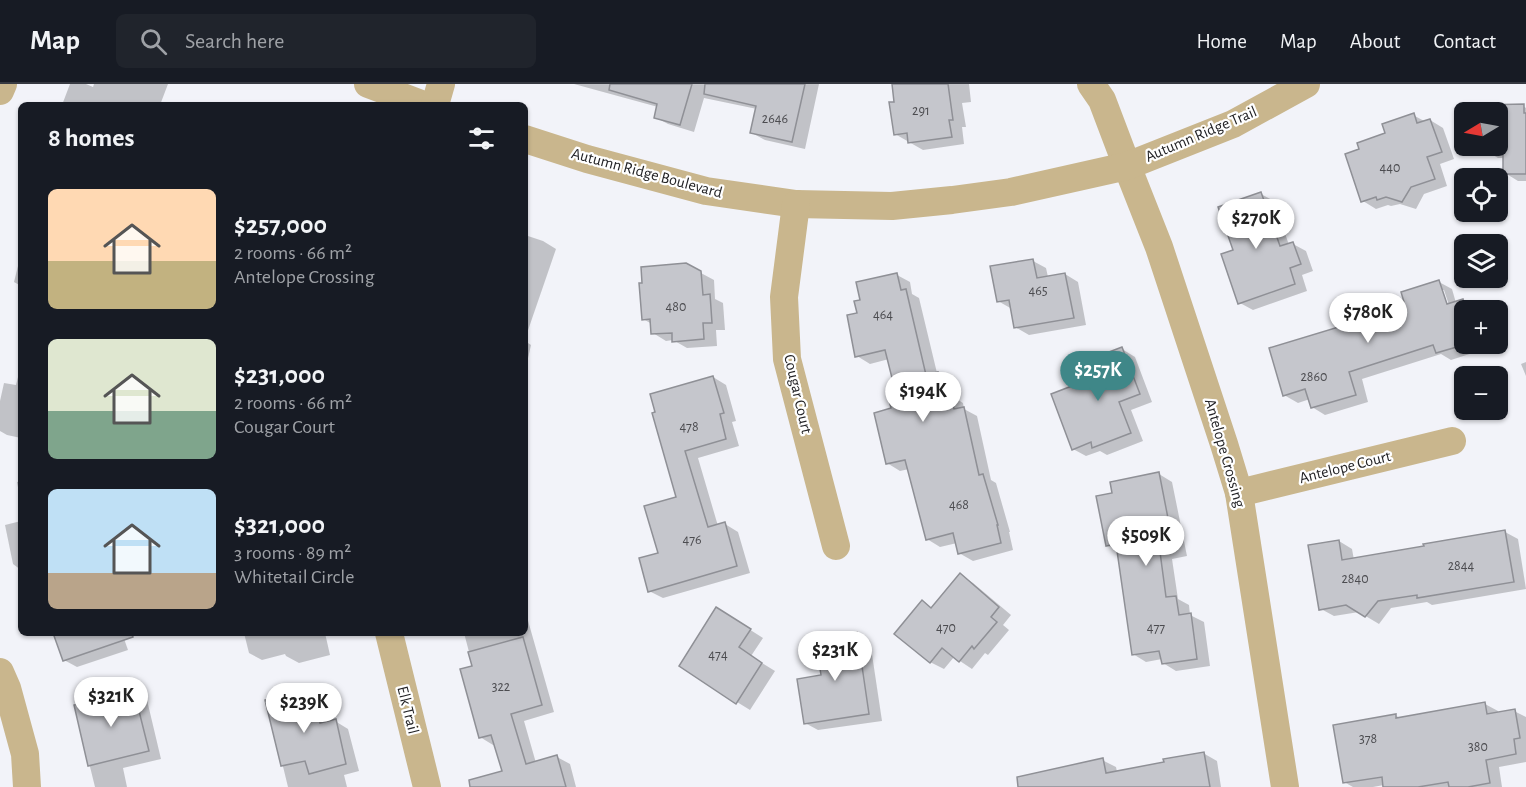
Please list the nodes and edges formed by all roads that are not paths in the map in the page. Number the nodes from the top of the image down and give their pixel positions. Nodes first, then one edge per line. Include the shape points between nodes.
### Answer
1 (3, 84) edge
2 (368, 84) edge
3 (441, 84) edge
4 (1091, 84) edge
5 (1306, 84) edge
6 (0, 91) edge
7 (416, 102) edge
8 (436, 102) edge
9 (528, 140) edge
10 (1126, 166) junction
11 (796, 204) junction
12 (1452, 441) dead end
13 (1239, 494) junction
14 (836, 546) dead end
15 (390, 636) edge
16 (0, 672) edge
17 (27, 787) edge
18 (427, 787) edge
19 (1285, 787) edge

1 - 6 street
2 - 7 street
3 - 8 street
4 - 10 street, Antelope Crossing via 1102,100
5 - 10 street, Autumn Ridge Trail via 1233,124
9 - 11 street, Autumn Ridge Boulevard via 706,191
10 - 11 street, Autumn Ridge Boulevard via 1011,192 952,200 892,206
10 - 13 street, Antelope Crossing via 1160,247
11 - 14 street, Cougar Court via 784,297 788,359
12 - 13 street, Antelope Court
13 - 19 street, Antelope Crossing
15 - 18 street, Elk Trail
16 - 17 street via 25,754

